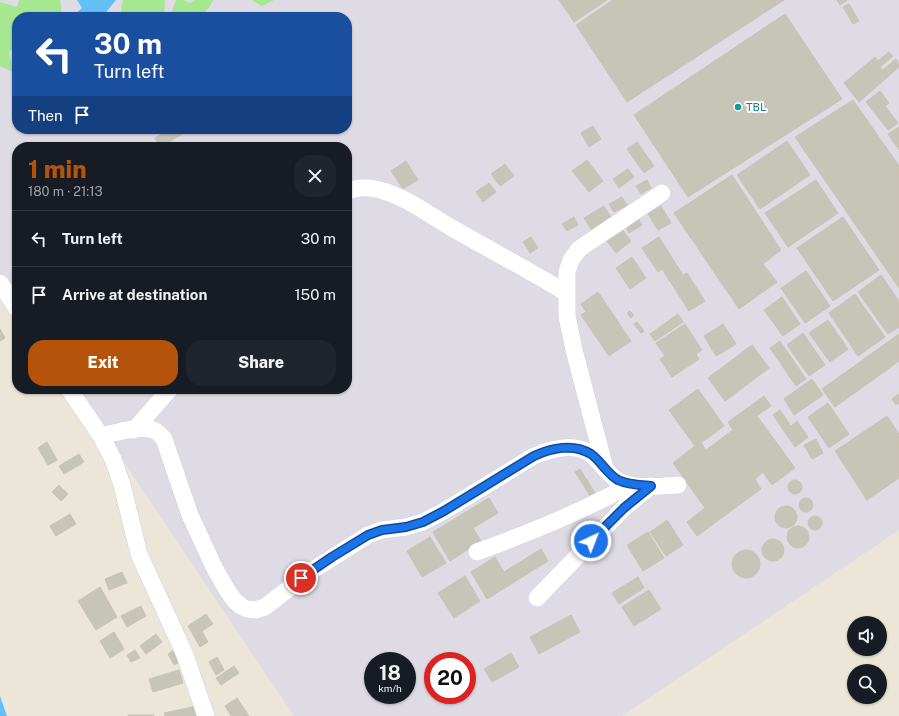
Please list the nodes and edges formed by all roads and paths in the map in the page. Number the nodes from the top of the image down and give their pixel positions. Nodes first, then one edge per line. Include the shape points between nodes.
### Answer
1 (352, 191) edge
2 (662, 193) dead end
3 (0, 283) edge
4 (566, 293) junction
5 (12, 301) edge
6 (72, 394) edge
7 (166, 394) edge
8 (134, 430) junction
9 (101, 436) junction
10 (606, 470) junction
11 (630, 485) junction
12 (678, 485) dead end
13 (651, 486) junction
14 (477, 552) dead end
15 (537, 598) dead end
16 (206, 716) edge

1 - 4 street via 365,188 380,190 404,199
2 - 4 street via 579,249 571,260 567,272
3 - 5 street
4 - 10 street via 567,316 574,350
6 - 9 street
7 - 8 street
8 - 9 street
8 - 10 street via 157,431 164,439 190,515 214,567 234,600 247,609 255,610 265,607 310,572 368,535 423,522 534,456 549,450 579,449 591,454
9 - 16 street via 122,485 139,554 185,655
10 - 11 street via 616,479
11 - 13 street
11 - 14 street via 534,532
12 - 13 street
13 - 15 street via 624,508

